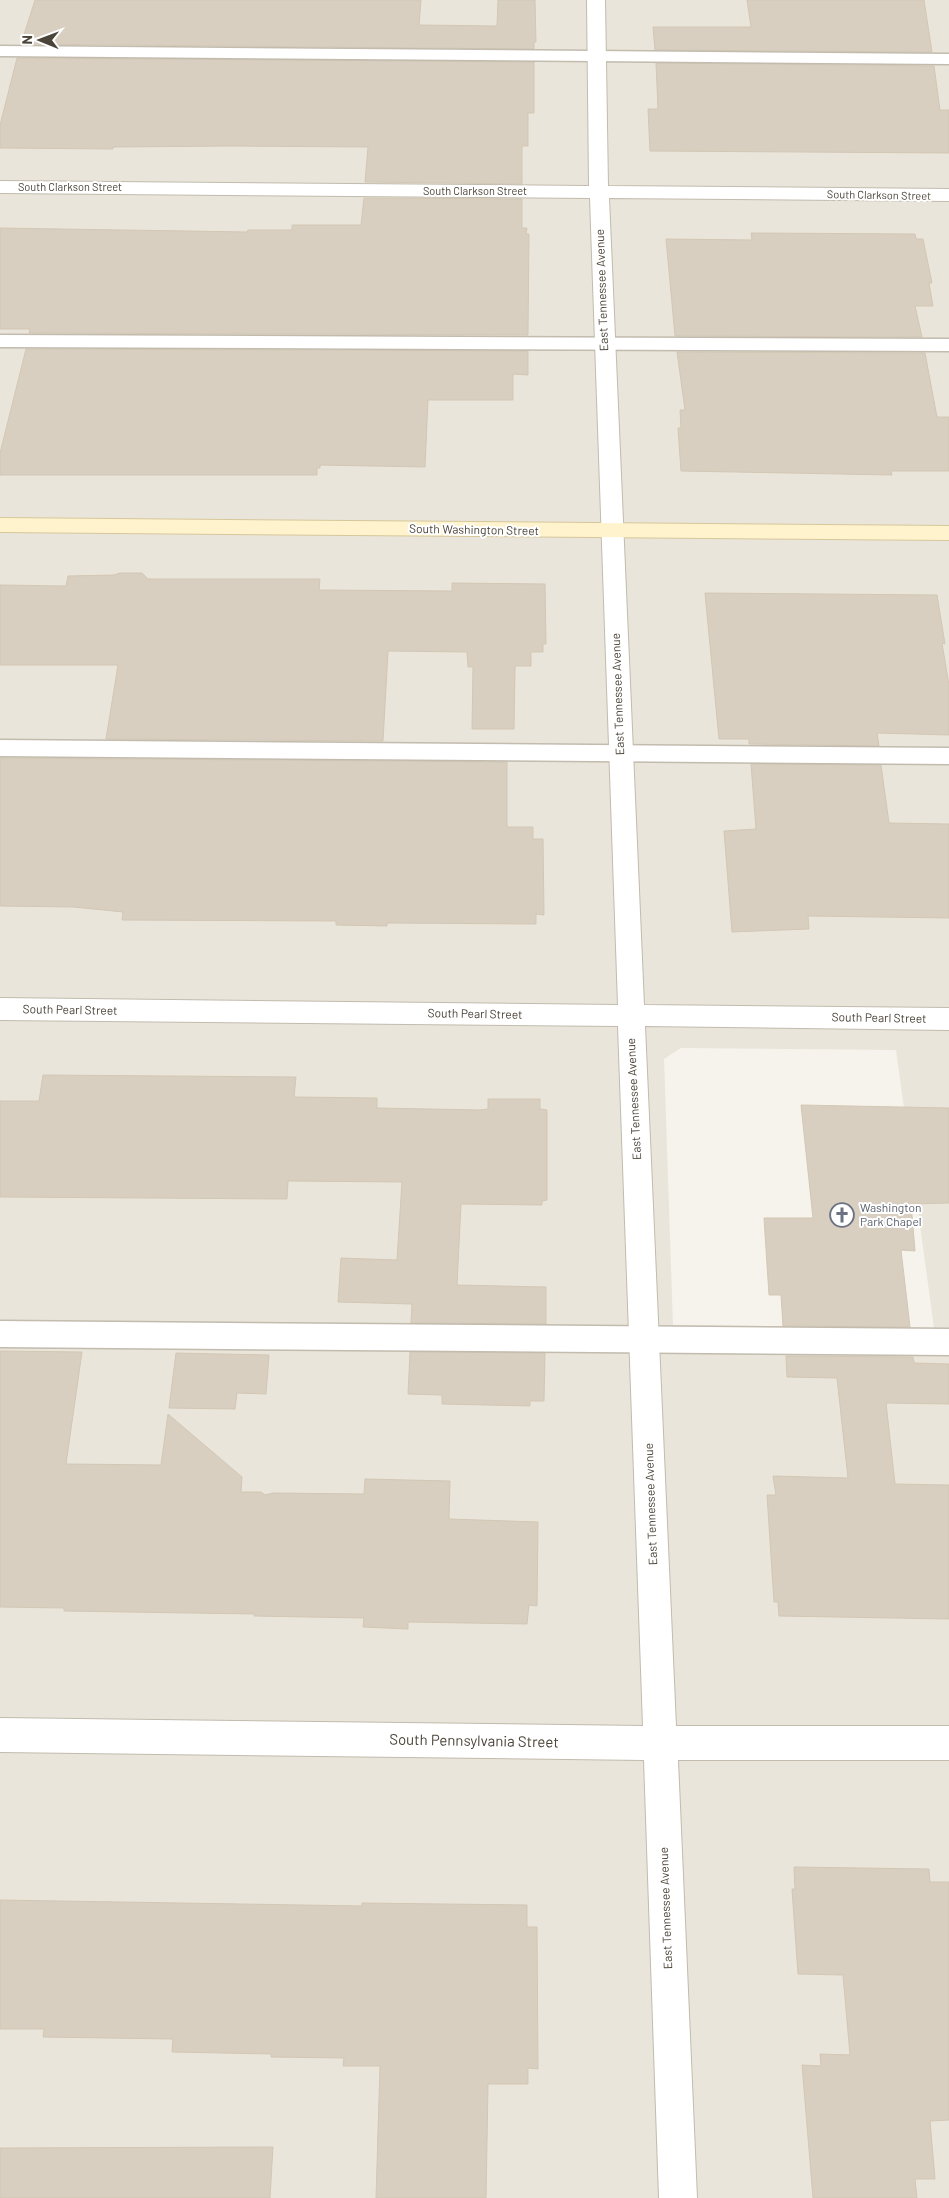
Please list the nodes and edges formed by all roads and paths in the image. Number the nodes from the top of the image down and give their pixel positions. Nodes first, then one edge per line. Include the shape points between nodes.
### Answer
1 (596, 0) edge
2 (0, 51) edge
3 (596, 58) junction
4 (949, 59) edge
5 (0, 187) edge
6 (599, 192) junction
7 (949, 195) edge
8 (0, 341) edge
9 (604, 343) junction
10 (949, 345) edge
11 (0, 525) edge
12 (613, 531) junction
13 (949, 533) edge
14 (0, 748) edge
15 (620, 754) junction
16 (949, 756) edge
17 (0, 1009) edge
18 (631, 1016) junction
19 (949, 1019) edge
20 (0, 1334) edge
21 (645, 1340) junction
22 (949, 1342) edge
23 (0, 1735) edge
24 (660, 1743) junction
25 (949, 1743) edge
26 (678, 2198) edge

1 - 3 street, East Tennessee Avenue
2 - 3 lane
3 - 4 lane
3 - 6 street, East Tennessee Avenue
5 - 6 street, South Clarkson Street
6 - 7 street, South Clarkson Street
6 - 9 street, East Tennessee Avenue
8 - 9 lane
9 - 10 lane
9 - 12 street, East Tennessee Avenue
11 - 12 street, South Washington Street
12 - 13 street, South Washington Street
12 - 15 street, East Tennessee Avenue
14 - 15 lane
15 - 16 lane
15 - 18 street, East Tennessee Avenue
17 - 18 street, South Pearl Street
18 - 19 street, South Pearl Street
18 - 21 street, East Tennessee Avenue
20 - 21 lane
21 - 22 lane
21 - 24 street, East Tennessee Avenue
23 - 24 street, South Pennsylvania Street
24 - 25 street, South Pennsylvania Street
24 - 26 street, East Tennessee Avenue

